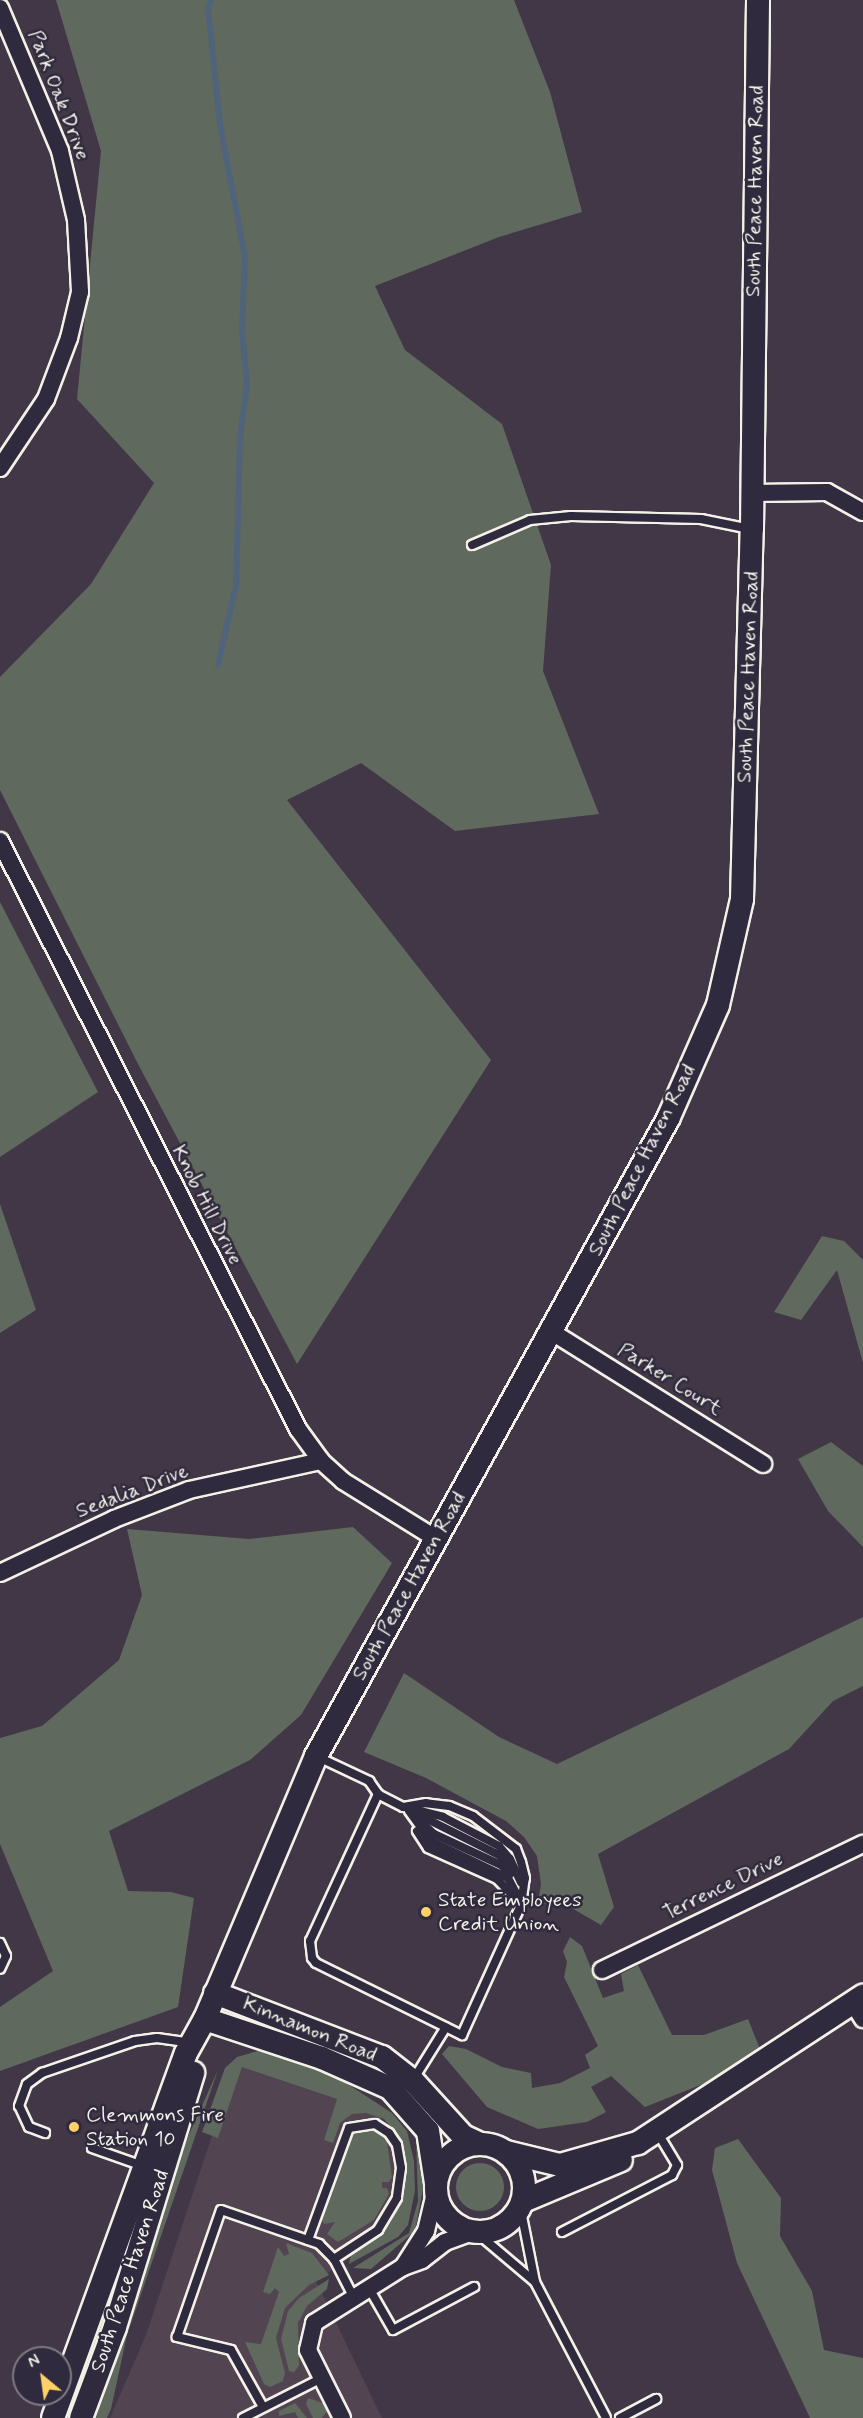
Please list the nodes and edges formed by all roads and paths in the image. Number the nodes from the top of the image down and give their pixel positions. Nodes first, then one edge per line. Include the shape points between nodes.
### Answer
1 (758, 0) edge
2 (0, 8) edge
3 (0, 468) edge
4 (752, 493) junction
5 (863, 512) edge
6 (752, 529) junction
7 (472, 544) dead end
8 (0, 841) edge
9 (552, 1332) junction
10 (321, 1461) junction
11 (764, 1464) dead end
12 (435, 1538) junction
13 (0, 1573) edge
14 (316, 1756) junction
15 (378, 1794) junction
16 (403, 1807) junction
17 (863, 1844) edge
18 (521, 1905) junction
19 (0, 1943) edge
20 (0, 1968) edge
21 (602, 1970) dead end
22 (215, 1993) junction
23 (859, 2006) edge
24 (205, 2019) junction
25 (446, 2027) junction
26 (196, 2045) junction
27 (413, 2081) junction
28 (45, 2133) dead end
29 (647, 2137) junction
30 (480, 2144) junction
31 (92, 2148) dead end
32 (506, 2152) junction
33 (153, 2169) junction
34 (436, 2186) junction
35 (522, 2204) junction
36 (562, 2232) dead end
37 (475, 2233) junction
38 (308, 2240) junction
39 (334, 2259) junction
40 (403, 2267) junction
41 (535, 2282) junction
42 (474, 2288) dead end
43 (369, 2290) junction
44 (354, 2298) junction
45 (322, 2378) junction
46 (656, 2399) dead end
47 (263, 2407) junction
48 (53, 2418) edge
49 (81, 2418) edge
50 (243, 2418) edge
51 (342, 2418) edge
52 (606, 2418) edge
53 (620, 2418) edge

1 - 4 main road, South Peace Haven Road
2 - 3 street, Park Oak Drive via 60,151 76,220 80,292 69,338 46,399
4 - 5 street via 826,492
4 - 6 main road, South Peace Haven Road
6 - 7 lane via 701,519 571,516 530,520
6 - 9 main road, South Peace Haven Road via 742,899 718,1005 668,1119
8 - 10 street, Knob Hill Drive via 252,1345 298,1429
9 - 11 street, Parker Court
9 - 12 main road, South Peace Haven Road
10 - 12 street, Knob Hill Drive via 343,1481
10 - 13 street, Sedalia Drive via 189,1490 114,1519
12 - 14 main road, South Peace Haven Road
14 - 15 lane via 369,1782
14 - 22 main road, South Peace Haven Road
15 - 16 lane
15 - 25 lane via 310,1941 310,1953 316,1964
16 - 18 lane via 428,1848 497,1879
16 - 18 lane via 435,1834 501,1865 517,1883
16 - 18 lane via 443,1817 499,1846 521,1880
16 - 18 lane via 426,1803 449,1806 501,1834 516,1849 521,1862 525,1878
17 - 21 street, Terrence Drive
18 - 25 lane via 462,2035
19 - 20 lane via 6,1956
22 - 24 main road, South Peace Haven Road
22 - 27 main road, Kinnamon Road via 366,2049
23 - 29 main road, Kinnamon Road
24 - 26 main road, South Peace Haven Road
24 - 34 main road, Kinnamon Road via 322,2058 390,2088 428,2131
25 - 27 lane
26 - 28 lane via 157,2038 135,2041 42,2073 27,2084 21,2095 22,2118 29,2127
26 - 33 main road, South Peace Haven Road
27 - 30 main road, Kinnamon Road via 459,2132
29 - 32 main road, Kinnamon Road via 580,2162 560,2165
29 - 35 main road, Kinnamon Road via 617,2163
29 - 36 lane via 677,2165 672,2175
30 - 32 main road, Kinnamon Road
30 - 34 main road via 451,2155
31 - 33 lane
32 - 35 main road via 523,2176
33 - 48 main road, South Peace Haven Road
33 - 49 main road, South Peace Haven Road via 116,2327
34 - 37 main road, Kinnamon Road via 446,2217
34 - 40 street via 426,2231
35 - 37 main road, Kinnamon Road via 506,2225
35 - 41 lane
37 - 40 street via 445,2242 422,2260
37 - 41 lane
38 - 39 lane
38 - 39 lane via 349,2128 375,2124 389,2133 397,2145 401,2168 397,2198 378,2230
38 - 47 lane via 221,2210 177,2337 231,2350
39 - 44 lane
40 - 43 street
41 - 52 lane
42 - 43 lane via 393,2330
43 - 44 street
44 - 45 street via 318,2317 309,2332 308,2347
45 - 47 lane
45 - 51 street
46 - 53 lane
47 - 50 lane

